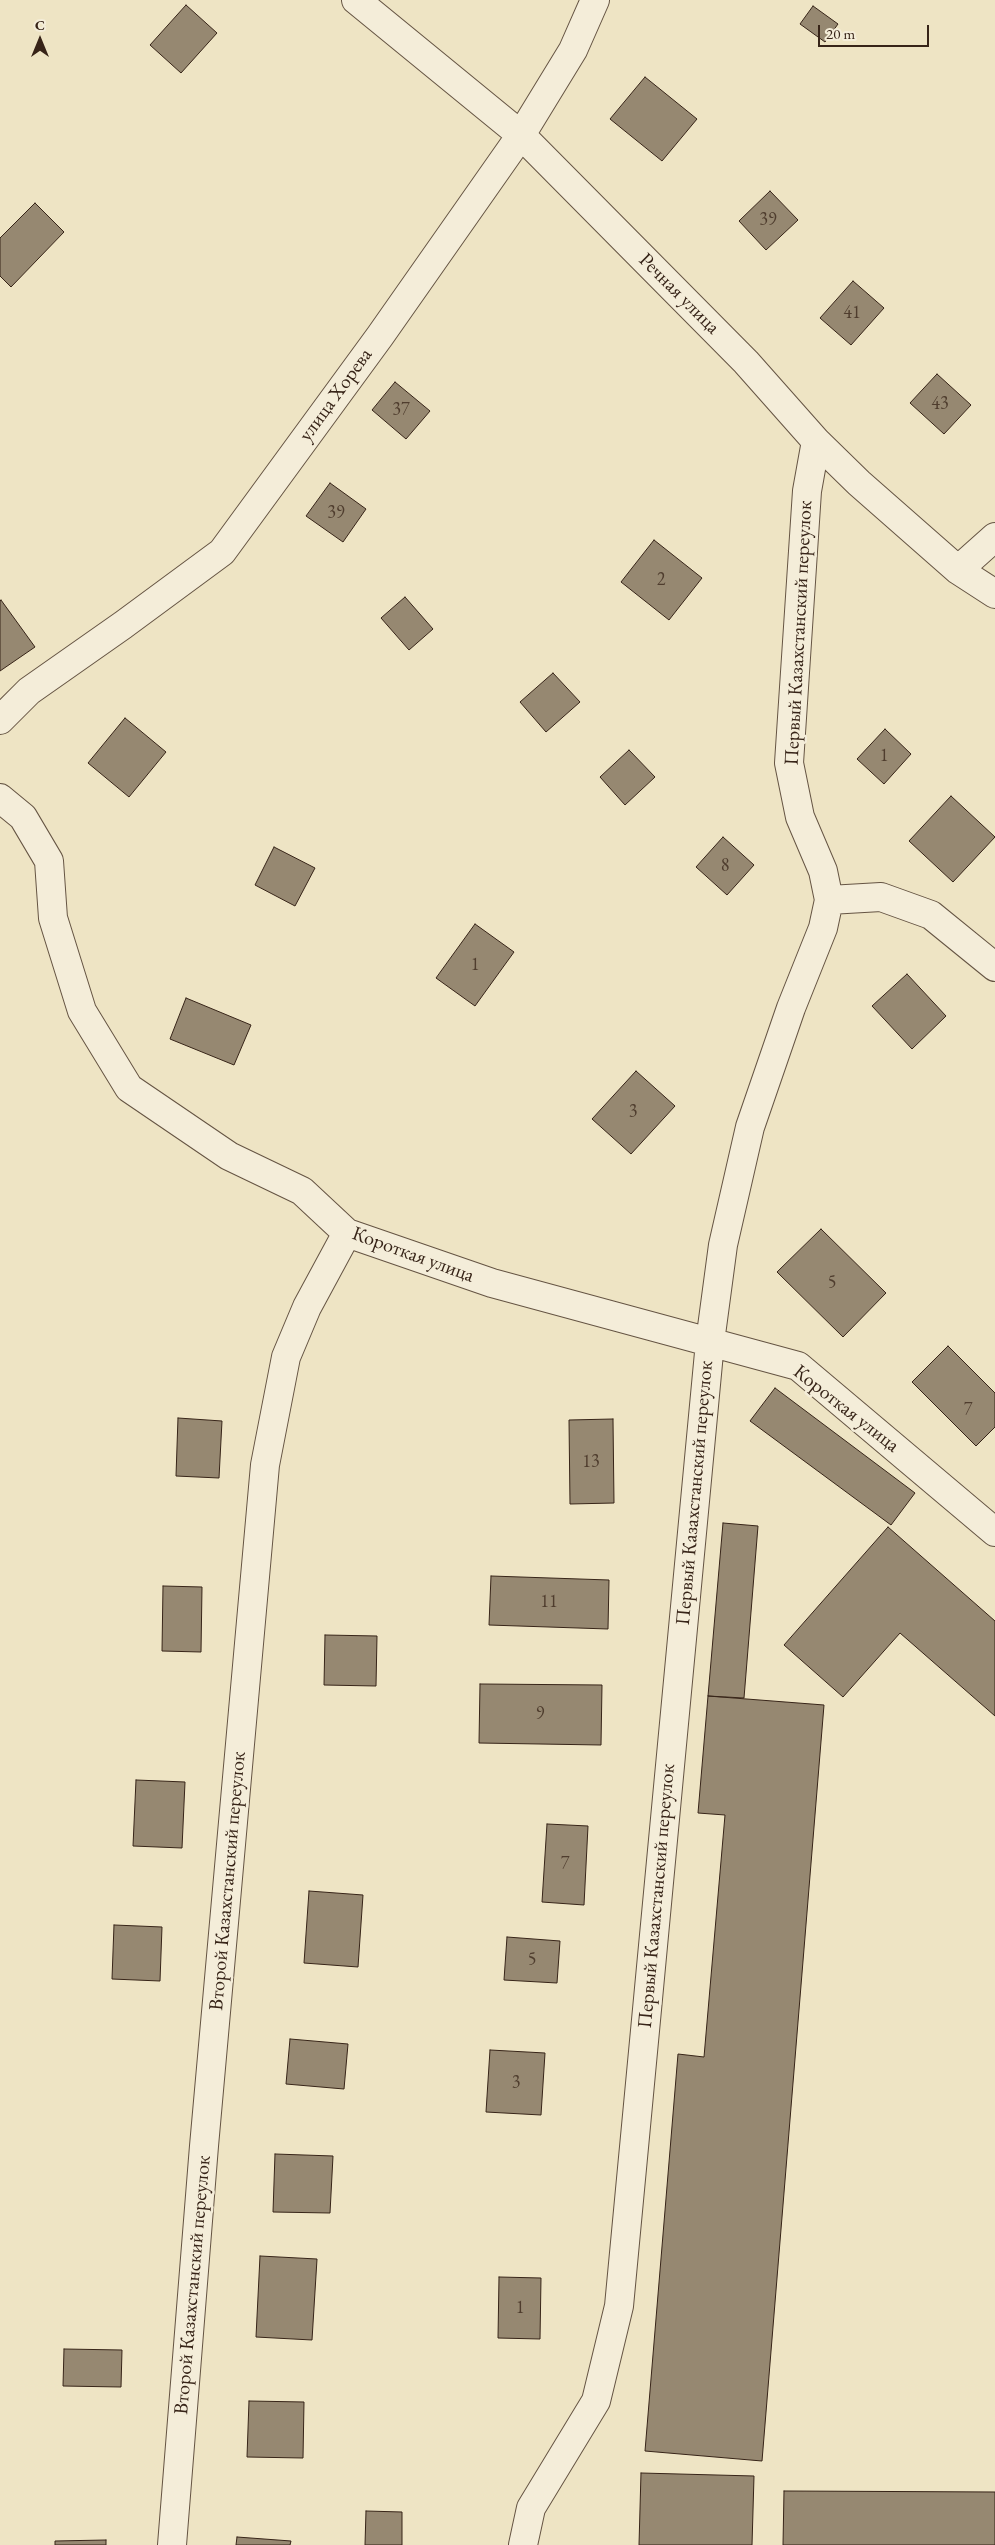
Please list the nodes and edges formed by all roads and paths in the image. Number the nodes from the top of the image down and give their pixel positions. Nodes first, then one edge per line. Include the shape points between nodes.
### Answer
1 (356, 0) edge
2 (594, 0) edge
3 (520, 135) junction
4 (816, 441) junction
5 (995, 538) edge
6 (958, 570) junction
7 (995, 594) edge
8 (0, 720) edge
9 (0, 798) edge
10 (830, 900) junction
11 (995, 967) edge
12 (347, 1233) junction
13 (710, 1342) junction
14 (995, 1532) edge
15 (172, 2545) edge
16 (523, 2545) edge

1 - 3 street, Речная улица
2 - 3 street, улица Хорева via 573,50
3 - 4 street, Речная улица via 746,362
3 - 8 street, улица Хорева via 380,336 222,552 124,626 29,691
4 - 6 street, Речная улица
4 - 10 street, Первый Казахстанский переулок via 807,491 789,762 800,817 823,871
5 - 6 street
6 - 7 street, Речная улица
9 - 12 street, Короткая улица via 24,817 49,860 53,918 82,1011 129,1088 229,1156 302,1190
10 - 11 street via 881,896 932,914
10 - 13 street, Первый Казахстанский переулок via 823,928 750,1127 723,1245
12 - 13 street, Короткая улица via 492,1283
12 - 15 street, Второй Казахстанский переулок via 307,1307 286,1357 265,1465
13 - 14 street, Короткая улица via 798,1366
13 - 16 street, Первый Казахстанский переулок via 619,2306 596,2402 531,2508

